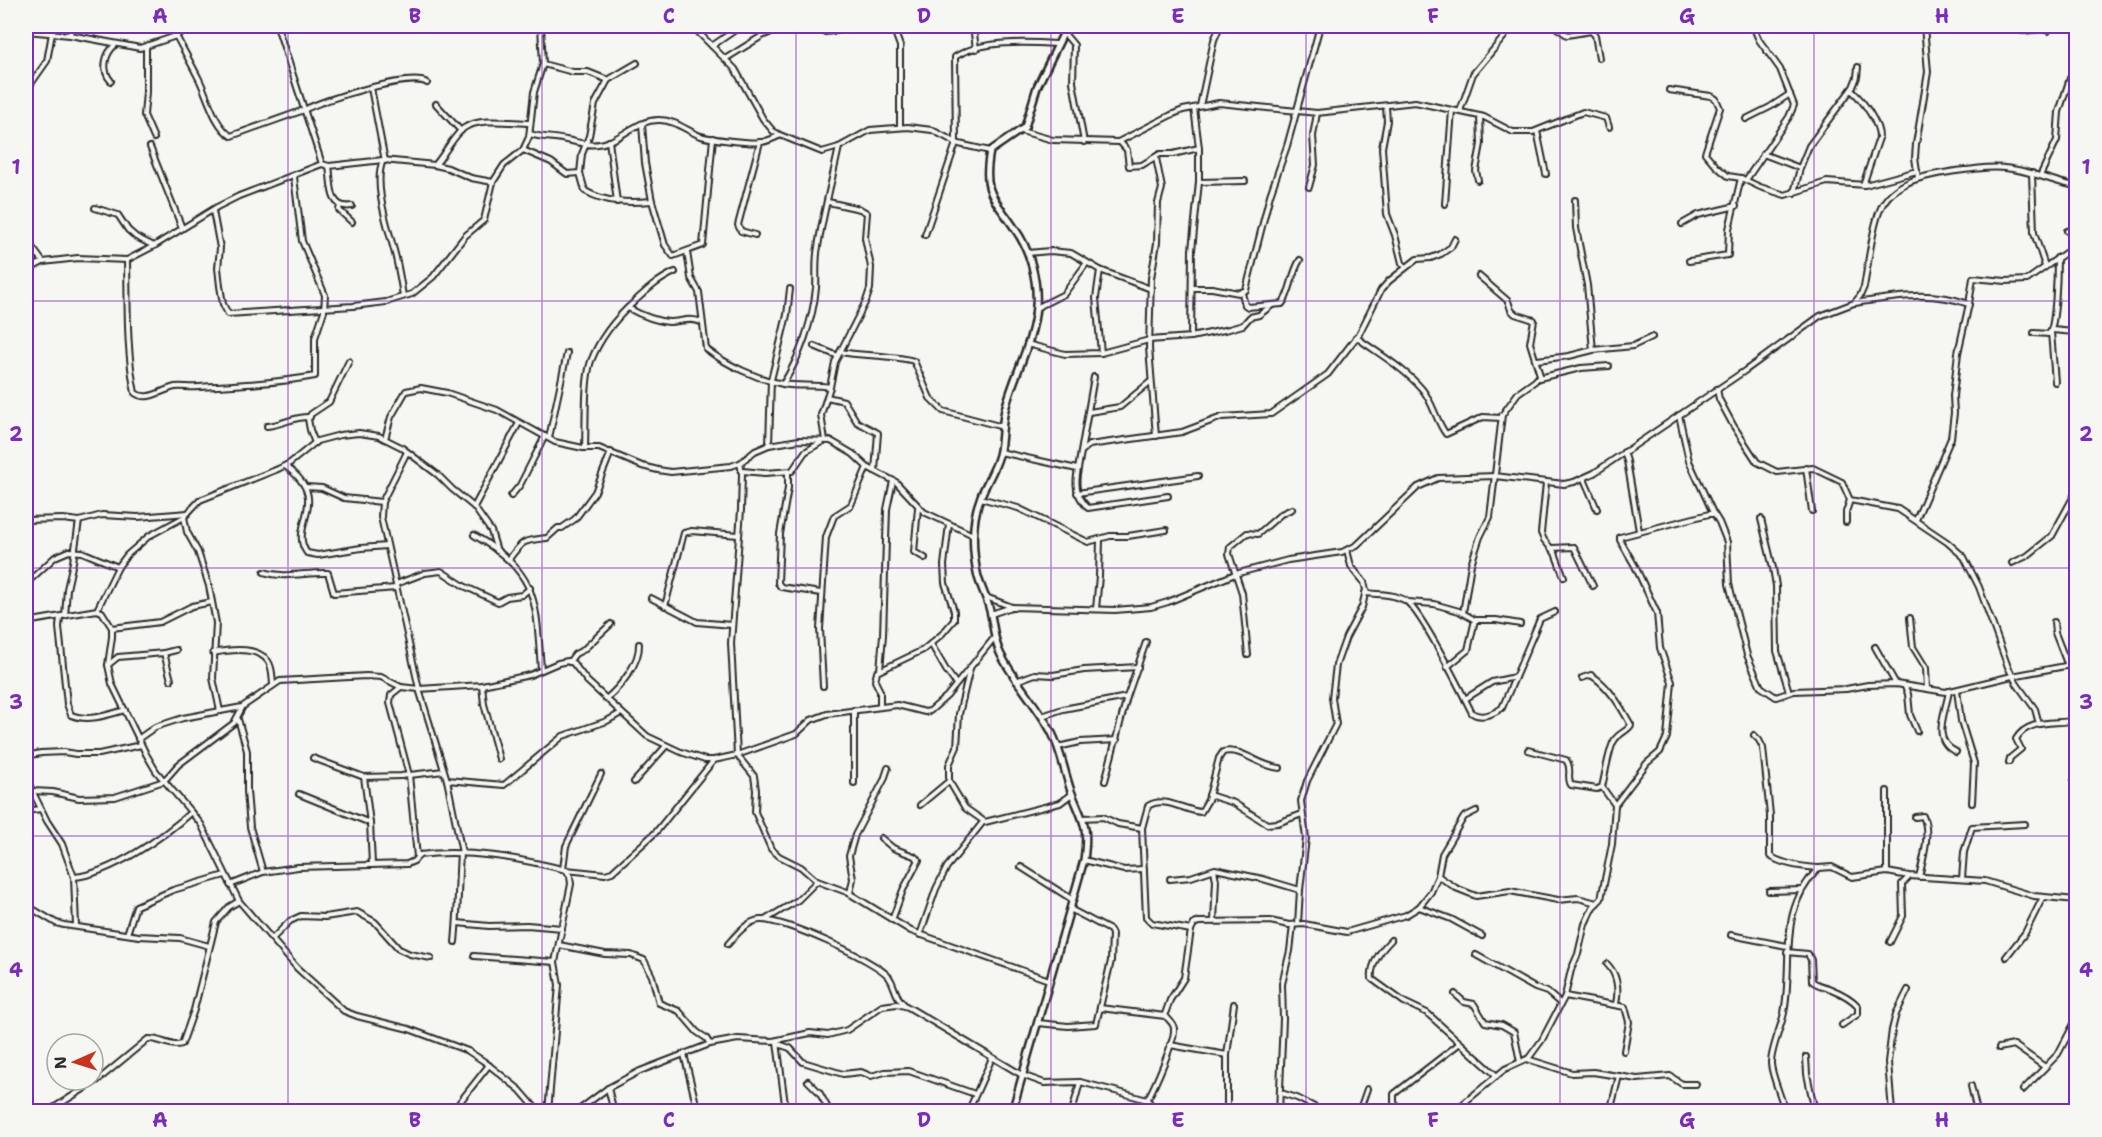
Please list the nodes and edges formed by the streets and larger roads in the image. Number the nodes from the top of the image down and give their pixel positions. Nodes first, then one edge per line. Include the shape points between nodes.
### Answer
1 (71, 26) edge
2 (171, 26) edge
3 (190, 26) edge
4 (277, 26) edge
5 (542, 26) edge
6 (692, 26) edge
7 (741, 26) edge
8 (785, 26) edge
9 (806, 26) edge
10 (877, 26) edge
11 (888, 26) edge
12 (973, 26) edge
13 (1067, 26) edge
14 (1220, 26) edge
15 (1320, 26) edge
16 (1513, 26) edge
17 (1554, 26) edge
18 (1753, 26) edge
19 (1924, 26) edge
20 (2006, 26) edge
21 (26, 31) edge
22 (2048, 31) dead end
23 (1064, 32) junction
24 (52, 33) junction
25 (70, 35) junction
26 (176, 36) junction
27 (116, 44) junction
28 (1056, 44) junction
29 (712, 46) junction
30 (146, 47) junction
31 (976, 49) junction
32 (1599, 58) dead end
33 (725, 59) junction
34 (637, 63) dead end
35 (543, 64) junction
36 (1858, 67) dead end
37 (2070, 78) dead end
38 (608, 80) junction
39 (111, 81) dead end
40 (427, 83) dead end
41 (371, 88) junction
42 (1669, 90) dead end
43 (1851, 90) junction
44 (1790, 94) junction
45 (436, 104) dead end
46 (1200, 106) junction
47 (1386, 107) junction
48 (1194, 108) junction
49 (1452, 109) junction
50 (304, 110) junction
51 (1460, 111) junction
52 (1296, 112) junction
53 (1317, 113) junction
54 (1480, 116) junction
55 (1746, 119) dead end
56 (530, 123) junction
57 (642, 123) junction
58 (900, 126) junction
59 (1609, 127) dead end
60 (461, 131) junction
61 (1021, 131) junction
62 (1536, 131) junction
63 (530, 134) junction
64 (780, 135) junction
65 (26, 137) edge
66 (154, 138) dead end
67 (713, 138) junction
68 (609, 141) junction
69 (760, 142) junction
70 (1084, 142) junction
71 (1120, 142) junction
72 (956, 143) junction
73 (584, 145) junction
74 (150, 147) dead end
75 (839, 147) junction
76 (1199, 148) junction
77 (523, 150) junction
78 (990, 151) junction
79 (1763, 154) junction
80 (1156, 158) junction
81 (384, 161) junction
82 (322, 164) junction
83 (435, 165) junction
84 (329, 166) junction
85 (1800, 168) junction
86 (1917, 171) junction
87 (580, 173) junction
88 (2032, 173) junction
89 (1546, 174) dead end
90 (2040, 176) junction
91 (294, 177) junction
92 (1918, 178) junction
93 (1743, 179) junction
94 (1478, 180) dead end
95 (1245, 181) dead end
96 (493, 182) junction
97 (1199, 182) junction
98 (1863, 185) junction
99 (2076, 186) edge
100 (1309, 188) dead end
101 (1793, 193) junction
102 (1575, 200) dead end
103 (652, 201) junction
104 (617, 202) junction
105 (828, 202) junction
106 (1445, 204) dead end
107 (340, 205) junction
108 (352, 206) dead end
109 (1736, 206) junction
110 (95, 208) dead end
111 (213, 210) junction
112 (352, 222) dead end
113 (1682, 224) dead end
114 (182, 228) junction
115 (2076, 228) edge
116 (2067, 231) dead end
117 (26, 232) edge
118 (755, 235) dead end
119 (925, 236) dead end
120 (1455, 239) dead end
121 (154, 246) junction
122 (2076, 247) edge
123 (687, 252) junction
124 (1027, 253) junction
125 (2057, 258) junction
126 (127, 260) junction
127 (1300, 260) dead end
128 (1689, 261) dead end
129 (43, 262) junction
130 (1086, 264) junction
131 (2045, 266) junction
132 (1406, 267) junction
133 (1100, 270) junction
134 (26, 271) edge
135 (675, 272) dead end
136 (1479, 276) dead end
137 (1192, 288) junction
138 (1151, 289) junction
139 (790, 290) dead end
140 (1242, 293) junction
141 (403, 296) junction
142 (1854, 303) junction
143 (1969, 304) junction
144 (1271, 306) junction
145 (324, 307) junction
146 (628, 308) junction
147 (1036, 308) junction
148 (702, 323) junction
149 (2052, 331) junction
150 (2074, 332) dead end
151 (2034, 333) dead end
152 (1191, 337) junction
153 (1652, 337) dead end
154 (1356, 338) junction
155 (1149, 340) junction
156 (1026, 344) junction
157 (814, 346) dead end
158 (1593, 350) junction
159 (567, 353) dead end
160 (1101, 353) junction
161 (839, 354) junction
162 (1537, 360) junction
163 (349, 361) dead end
164 (1609, 366) dead end
165 (1094, 377) dead end
166 (1538, 379) junction
167 (771, 380) junction
168 (1150, 381) junction
169 (2055, 382) dead end
170 (783, 384) junction
171 (830, 387) junction
172 (1718, 389) junction
173 (827, 397) junction
174 (1089, 412) junction
175 (1679, 415) junction
176 (310, 417) junction
177 (1501, 418) junction
178 (519, 423) junction
179 (267, 426) dead end
180 (1003, 427) junction
181 (1156, 436) junction
182 (547, 437) junction
183 (385, 439) junction
184 (825, 440) junction
185 (315, 443) junction
186 (769, 445) junction
187 (585, 448) junction
188 (1082, 451) junction
189 (407, 452) junction
190 (611, 452) junction
191 (1000, 452) junction
192 (1624, 452) junction
193 (740, 463) junction
194 (285, 466) junction
195 (867, 466) junction
196 (1806, 468) junction
197 (1077, 469) junction
198 (742, 471) junction
199 (875, 471) junction
200 (788, 472) junction
201 (1198, 476) dead end
202 (1495, 476) junction
203 (1584, 479) junction
204 (893, 481) junction
205 (1546, 483) junction
206 (306, 487) junction
207 (2076, 492) edge
208 (1077, 493) junction
209 (511, 496) dead end
210 (1168, 496) dead end
211 (980, 498) junction
212 (1850, 500) junction
213 (382, 502) junction
214 (474, 507) junction
215 (918, 507) junction
216 (1292, 509) dead end
217 (1597, 509) dead end
218 (1812, 511) dead end
219 (1713, 513) junction
220 (186, 515) junction
221 (1761, 519) dead end
222 (26, 520) edge
223 (1916, 520) junction
224 (79, 521) junction
225 (1846, 522) dead end
226 (949, 524) junction
227 (1166, 530) dead end
228 (1639, 531) junction
229 (474, 535) dead end
230 (738, 535) junction
231 (974, 535) junction
232 (1100, 540) junction
233 (387, 546) junction
234 (1552, 548) junction
235 (1347, 550) junction
236 (74, 551) junction
237 (497, 551) junction
238 (925, 558) dead end
239 (509, 559) junction
240 (2012, 563) dead end
241 (118, 567) junction
242 (264, 572) dead end
243 (1235, 574) junction
244 (1564, 577) dead end
245 (26, 580) edge
246 (396, 586) junction
247 (1593, 586) dead end
248 (530, 588) junction
249 (821, 593) junction
250 (1365, 593) junction
251 (985, 596) junction
252 (651, 598) dead end
253 (212, 602) junction
254 (1407, 602) junction
255 (665, 606) junction
256 (1011, 607) junction
257 (1096, 609) junction
258 (97, 610) junction
259 (1555, 612) dead end
260 (1463, 613) junction
261 (990, 615) junction
262 (62, 616) junction
263 (1910, 618) dead end
264 (1475, 620) junction
265 (26, 622) edge
266 (2054, 622) dead end
267 (611, 624) dead end
268 (1520, 624) dead end
269 (732, 625) junction
270 (112, 628) junction
271 (994, 638) junction
272 (1146, 642) dead end
273 (639, 644) dead end
274 (931, 644) junction
275 (1875, 647) dead end
276 (176, 650) dead end
277 (164, 653) junction
278 (213, 653) junction
279 (1248, 655) dead end
280 (569, 662) junction
281 (2076, 664) edge
282 (108, 665) junction
283 (971, 665) junction
284 (2068, 666) junction
285 (1447, 667) junction
286 (1138, 668) junction
287 (541, 670) junction
288 (880, 670) junction
289 (2012, 676) junction
290 (1515, 677) junction
291 (1582, 678) dead end
292 (171, 680) dead end
293 (1016, 681) junction
294 (273, 684) junction
295 (956, 684) junction
296 (1896, 684) junction
297 (482, 685) junction
298 (822, 686) dead end
299 (1905, 686) junction
300 (401, 687) junction
301 (419, 688) junction
302 (1927, 689) junction
303 (1957, 690) junction
304 (1949, 691) junction
305 (1789, 692) junction
306 (1127, 697) junction
307 (606, 699) junction
308 (1465, 699) junction
309 (880, 706) junction
310 (242, 707) junction
311 (125, 710) junction
312 (854, 710) junction
313 (220, 711) junction
314 (621, 713) junction
315 (1042, 716) junction
316 (238, 719) junction
317 (2076, 720) edge
318 (2039, 724) junction
319 (1917, 731) dead end
320 (1754, 735) dead end
321 (138, 739) junction
322 (1117, 740) junction
323 (141, 745) junction
324 (666, 746) junction
325 (1058, 747) junction
326 (1528, 750) dead end
327 (1956, 752) dead end
328 (737, 755) junction
329 (26, 756) edge
330 (313, 758) dead end
331 (499, 759) dead end
332 (714, 760) junction
333 (2009, 762) dead end
334 (888, 768) dead end
335 (1280, 768) dead end
336 (444, 771) junction
337 (601, 774) dead end
338 (409, 775) junction
339 (364, 777) junction
340 (26, 778) edge
341 (447, 780) junction
342 (164, 781) junction
343 (949, 781) junction
344 (1105, 781) dead end
345 (634, 782) dead end
346 (854, 783) dead end
347 (1602, 787) junction
348 (32, 791) junction
349 (1887, 791) dead end
350 (299, 794) dead end
351 (1072, 794) junction
352 (1209, 795) junction
353 (1972, 803) dead end
354 (1615, 805) junction
355 (920, 806) dead end
356 (41, 809) junction
357 (26, 811) edge
358 (1476, 811) dead end
359 (191, 812) junction
360 (1302, 814) junction
361 (1915, 817) dead end
362 (1083, 818) junction
363 (983, 822) junction
364 (370, 823) junction
365 (2025, 824) dead end
366 (1142, 828) junction
367 (881, 838) dead end
368 (461, 853) junction
369 (417, 858) junction
370 (1084, 860) junction
371 (372, 864) junction
372 (1021, 867) dead end
373 (1819, 868) junction
374 (564, 869) junction
375 (1143, 869) junction
376 (1214, 870) junction
377 (1887, 872) junction
378 (262, 873) junction
379 (225, 875) junction
380 (1438, 876) junction
381 (1909, 876) junction
382 (74, 877) junction
383 (1919, 877) junction
384 (1170, 879) dead end
385 (1962, 879) junction
386 (817, 882) junction
387 (230, 885) junction
388 (1300, 890) junction
389 (1802, 890) junction
390 (1769, 891) dead end
391 (850, 893) junction
392 (2043, 897) junction
393 (1073, 900) junction
394 (2076, 900) edge
395 (239, 901) junction
396 (1597, 903) junction
397 (26, 905) edge
398 (1419, 907) junction
399 (1070, 909) junction
400 (765, 920) junction
401 (892, 920) junction
402 (1214, 921) junction
403 (457, 923) junction
404 (1296, 924) junction
405 (76, 926) junction
406 (562, 928) junction
407 (1191, 930) junction
408 (127, 934) junction
409 (920, 935) junction
410 (1731, 935) dead end
411 (1482, 936) dead end
412 (273, 938) junction
413 (1391, 940) dead end
414 (455, 942) dead end
415 (1890, 942) dead end
416 (728, 944) dead end
417 (559, 945) junction
418 (209, 946) junction
419 (1787, 946) junction
420 (1787, 952) junction
421 (1476, 955) dead end
422 (474, 956) dead end
423 (2006, 957) dead end
424 (431, 958) dead end
425 (555, 962) junction
426 (1607, 964) dead end
427 (1049, 980) junction
428 (1908, 990) dead end
429 (1455, 994) dead end
430 (1565, 996) junction
431 (1560, 1003) junction
432 (1234, 1004) dead end
433 (1616, 1004) junction
434 (908, 1007) junction
435 (1100, 1008) junction
436 (1166, 1016) junction
437 (2076, 1020) edge
438 (1037, 1023) junction
439 (1842, 1025) dead end
440 (777, 1042) junction
441 (1460, 1043) junction
442 (710, 1044) junction
443 (1170, 1045) junction
444 (1999, 1048) dead end
445 (1624, 1051) dead end
446 (684, 1054) junction
447 (1227, 1055) junction
448 (1806, 1057) dead end
449 (993, 1058) junction
450 (1528, 1059) junction
451 (1520, 1062) junction
452 (489, 1065) junction
453 (2045, 1067) junction
454 (1022, 1075) junction
455 (1497, 1076) junction
456 (1619, 1076) junction
457 (808, 1081) dead end
458 (1080, 1082) junction
459 (1696, 1084) dead end
460 (1971, 1086) dead end
461 (608, 1088) junction
462 (1368, 1089) dead end
463 (2023, 1090) dead end
464 (1281, 1093) junction
465 (975, 1094) junction
466 (1147, 1100) junction
467 (1158, 1109) edge
468 (1456, 1111) edge
469 (47, 1112) edge
470 (452, 1112) edge
471 (539, 1112) edge
472 (548, 1112) edge
473 (576, 1112) edge
474 (614, 1112) edge
475 (698, 1112) edge
476 (786, 1112) edge
477 (830, 1112) edge
478 (968, 1112) edge
479 (1012, 1112) edge
480 (1072, 1112) edge
481 (1177, 1112) edge
482 (1227, 1112) edge
483 (1279, 1112) edge
484 (1324, 1112) edge
485 (1359, 1112) edge
486 (1398, 1112) edge
487 (1610, 1112) edge
488 (1785, 1112) edge
489 (1815, 1112) edge
490 (1892, 1112) edge
491 (1977, 1112) edge

1 - 25 street
2 - 26 street
3 - 26 street
4 - 50 street
5 - 35 street
6 - 29 street
7 - 29 street
8 - 33 street
9 - 10 street via 825,32
11 - 58 street via 894,30 900,46
12 - 31 street
13 - 23 street
14 - 46 street
15 - 52 street
16 - 51 street via 1473,74
17 - 32 street via 1568,35 1591,31
18 - 44 street via 1780,69
19 - 86 street via 1928,81 1916,144
20 - 22 street via 2022,31
21 - 24 street
23 - 28 street
23 - 70 street via 1074,45 1073,82
24 - 25 street
24 - 65 street via 47,62 28,88
25 - 27 street
26 - 30 street
26 - 50 street via 220,124 231,136
27 - 30 street
27 - 39 street via 106,56 105,72
28 - 31 street via 1018,43
28 - 61 street
29 - 33 street
30 - 66 street via 144,115
31 - 72 street via 954,59
33 - 64 street via 743,81 763,119
34 - 38 street
35 - 38 street
35 - 56 street
36 - 43 street
37 - 90 street via 2058,119 2058,137
38 - 73 street via 595,104
40 - 41 street via 415,79
41 - 50 street
41 - 81 street
42 - 93 street via 1716,99 1720,108 1705,153 1726,175
43 - 85 street via 1811,142
43 - 98 street via 1879,131
44 - 55 street
44 - 79 street via 1792,113
45 - 60 street
46 - 48 street
46 - 52 street via 1232,103
47 - 49 street via 1419,102
47 - 53 street
47 - 132 street via 1382,148 1387,214
48 - 71 street via 1171,115
48 - 76 street
49 - 51 street
49 - 106 street
50 - 82 street
51 - 54 street
52 - 53 street
52 - 140 street via 1270,195 1251,277
53 - 100 street via 1312,138 1314,170
54 - 62 street via 1513,132
54 - 94 street
56 - 60 street via 482,123
56 - 63 street
57 - 67 street via 664,120
57 - 68 street
57 - 103 street
58 - 72 street via 932,130
58 - 75 street via 870,130
59 - 62 street via 1606,118 1586,112
60 - 83 street
61 - 70 street via 1053,140
61 - 78 street
62 - 89 street
63 - 73 street
63 - 77 street
64 - 69 street
64 - 75 street via 821,152
67 - 69 street
67 - 123 street via 704,244
68 - 73 street
68 - 104 street
69 - 118 street via 738,225 741,231
70 - 71 street
71 - 80 street via 1127,150 1130,167
72 - 78 street
72 - 119 street
73 - 87 street
74 - 114 street
75 - 105 street
76 - 80 street
76 - 97 street
77 - 87 street via 567,174
77 - 96 street via 504,165
78 - 124 street via 990,193 1017,231
79 - 85 street
79 - 93 street
80 - 138 street via 1162,185
81 - 83 street
81 - 84 street
81 - 141 street via 380,183
82 - 84 street
82 - 91 street
83 - 96 street
84 - 107 street via 332,196
85 - 101 street
86 - 92 street
86 - 98 street
87 - 104 street via 585,191
88 - 90 street
88 - 92 street via 1982,168
88 - 131 street via 2034,233
90 - 99 street
91 - 111 street via 239,196
91 - 145 street via 302,241 324,290
92 - 142 street via 1889,195 1881,208 1864,287
93 - 101 street via 1782,195
93 - 109 street
95 - 97 street
96 - 141 street via 484,220 465,236 433,277 412,294
97 - 137 street
98 - 101 street via 1829,182
102 - 158 street
103 - 104 street
103 - 123 street via 668,252 673,256
105 - 161 street via 867,213 865,244 871,267 868,298
105 - 170 street via 816,256 812,311
107 - 108 street
107 - 112 street via 339,210
109 - 113 street via 1698,215
109 - 128 street via 1729,229 1728,255
110 - 121 street via 118,215 136,237
111 - 114 street
111 - 145 street via 220,249 220,286 228,314
114 - 121 street
115 - 116 street
117 - 129 street
120 - 132 street via 1441,254 1418,259
121 - 126 street
122 - 125 street
123 - 148 street via 691,278 698,289
124 - 130 street via 1074,254
124 - 147 street via 1036,288
125 - 131 street
125 - 149 street via 2058,290
126 - 129 street via 78,258
126 - 145 street via 130,372 135,393 145,397 179,387 315,376 315,338
127 - 144 street via 1293,271 1286,301
129 - 134 street
130 - 133 street
130 - 147 street via 1064,294
131 - 143 street via 2022,281 1973,278
132 - 154 street via 1385,285
133 - 138 street
133 - 160 street via 1096,298
135 - 146 street via 654,284
136 - 162 street via 1508,301 1515,314 1534,320 1530,341
137 - 140 street
137 - 152 street
138 - 155 street
139 - 167 street
140 - 144 street via 1246,307
141 - 145 street via 386,302
142 - 143 street via 1923,294
142 - 172 street via 1820,316
143 - 223 street via 1958,353 1951,438
144 - 152 street via 1243,325
146 - 148 street via 664,321 692,319
146 - 187 street via 606,332 591,362
147 - 156 street
148 - 167 street via 708,351
149 - 150 street
149 - 151 street
149 - 169 street
152 - 155 street
153 - 158 street via 1633,346
154 - 177 street via 1422,389 1446,434 1483,417
154 - 181 street via 1329,374 1271,414 1222,417 1192,429
155 - 160 street
155 - 168 street
156 - 160 street via 1065,354
156 - 180 street via 1012,382
157 - 161 street
158 - 162 street
159 - 182 street
161 - 171 street
161 - 180 street via 914,361 930,398 943,411
162 - 166 street
163 - 176 street via 329,402
164 - 166 street via 1581,368
165 - 174 street
166 - 177 street via 1518,393
167 - 170 street
167 - 186 street
168 - 174 street via 1120,407
168 - 181 street
170 - 171 street
171 - 173 street
172 - 175 street
172 - 196 street via 1724,409 1758,462 1777,472
173 - 184 street via 821,415
173 - 199 street via 844,401 857,422 878,433
174 - 188 street
175 - 192 street
175 - 219 street via 1689,460
176 - 179 street
176 - 185 street via 308,425
177 - 202 street
178 - 182 street
178 - 183 street via 497,410 447,393 413,388 405,391 397,404
178 - 214 street
180 - 191 street
181 - 188 street via 1089,445
182 - 187 street
182 - 209 street
183 - 185 street via 359,433
183 - 189 street
184 - 186 street
184 - 195 street via 841,445
184 - 200 street via 806,451 795,469
185 - 194 street
186 - 193 street
187 - 190 street
188 - 197 street
189 - 213 street
189 - 214 street
190 - 193 street via 642,466 671,472
190 - 239 street via 595,492 574,519 547,538 525,541
191 - 197 street
191 - 211 street
192 - 203 street
192 - 228 street
193 - 198 street
194 - 206 street
194 - 220 street via 200,500
195 - 199 street
195 - 249 street via 851,505 835,514 831,522 824,550
196 - 212 street via 1842,482
196 - 218 street
197 - 208 street
198 - 200 street
198 - 230 street
199 - 204 street
200 - 249 street via 778,582 781,587
201 - 208 street
202 - 205 street
202 - 235 street via 1448,477 1418,487
202 - 260 street via 1489,521 1471,564
203 - 205 street via 1568,484
203 - 217 street
204 - 215 street
204 - 288 street via 887,509
205 - 234 street via 1541,533
206 - 213 street via 322,488 344,498
206 - 233 street via 308,504 302,542 307,552 318,555
207 - 240 street via 2052,536
208 - 210 street via 1088,508
211 - 231 street
211 - 232 street via 1018,508 1088,542
212 - 223 street via 1888,506
212 - 225 street
213 - 233 street
214 - 237 street via 491,531
215 - 226 street
215 - 238 street via 914,552
216 - 243 street via 1258,534 1247,533 1232,544 1229,553
219 - 228 street
219 - 305 street via 1727,542 1730,584 1747,655 1762,688 1776,698
220 - 224 street via 102,515
220 - 241 street via 143,540
220 - 253 street via 187,532 198,552
221 - 305 street via 1776,586 1777,651
222 - 224 street
223 - 289 street via 1966,561
224 - 236 street
226 - 231 street
226 - 274 street via 944,565 954,618
227 - 232 street
228 - 354 street via 1619,538 1657,613 1660,648 1672,683 1670,717 1660,752
229 - 237 street
230 - 255 street via 686,532
230 - 269 street
231 - 251 street via 977,572
232 - 257 street
233 - 246 street
234 - 244 street
234 - 247 street via 1574,547
235 - 243 street
235 - 250 street via 1351,566 1364,582
236 - 241 street
236 - 245 street via 62,553
236 - 262 street
237 - 239 street
239 - 248 street
241 - 258 street
242 - 246 street via 287,576 328,573 334,593
243 - 257 street via 1161,605
243 - 279 street via 1242,593
246 - 248 street via 425,573 441,572 498,602 522,595
246 - 301 street
248 - 287 street
249 - 298 street
250 - 254 street
250 - 360 street via 1336,665 1332,698 1336,724 1305,784
251 - 256 street
251 - 261 street
252 - 255 street
253 - 270 street via 192,606 160,622
253 - 278 street via 216,623
254 - 260 street via 1434,604
254 - 285 street
255 - 269 street via 699,622
256 - 257 street
256 - 261 street
258 - 262 street
258 - 270 street
259 - 290 street via 1540,619
260 - 264 street
261 - 271 street
262 - 265 street
262 - 311 street via 59,627 71,715 102,717
263 - 302 street via 1913,647 1926,668
264 - 268 street
264 - 285 street via 1468,650
266 - 284 street
267 - 280 street
269 - 328 street via 730,655
270 - 282 street
271 - 283 street
271 - 293 street
272 - 286 street
273 - 307 street via 637,660
274 - 288 street
274 - 295 street
275 - 296 street
276 - 277 street
277 - 282 street via 118,657
277 - 292 street
278 - 294 street via 258,654 269,662
278 - 313 street
280 - 287 street
280 - 307 street
281 - 284 street
282 - 311 street via 114,691
283 - 295 street
283 - 343 street
284 - 289 street
285 - 308 street
286 - 293 street via 1035,674
286 - 306 street
287 - 297 street
288 - 309 street via 875,680 880,690
289 - 303 street
289 - 318 street via 2035,709
290 - 308 street via 1492,682
290 - 308 street via 1500,710 1474,715
291 - 347 street via 1591,675 1602,683 1631,725 1612,744
293 - 315 street
294 - 300 street via 294,678 381,676
294 - 310 street
295 - 309 street via 927,712 900,705
296 - 299 street
296 - 305 street
297 - 301 street
297 - 331 street
299 - 302 street
299 - 319 street
300 - 301 street
300 - 338 street via 391,695 390,703
301 - 336 street
302 - 304 street
303 - 304 street
303 - 353 street via 1974,763
304 - 327 street via 1941,735 1947,747
306 - 315 street
306 - 322 street
307 - 314 street
309 - 312 street
310 - 313 street
310 - 316 street
311 - 321 street
312 - 328 street via 817,717 796,734
312 - 346 street
313 - 321 street via 164,724
314 - 324 street via 646,736
314 - 341 street via 563,736 504,785
315 - 325 street
316 - 342 street via 178,765
316 - 378 street via 247,751 250,827
317 - 318 street
318 - 333 street via 2017,736 2021,749
320 - 373 street via 1763,748 1770,856 1795,866
321 - 323 street
322 - 325 street
322 - 344 street
323 - 329 street via 99,754
323 - 342 street
324 - 332 street
324 - 345 street
325 - 351 street
326 - 347 street via 1566,760 1571,785
328 - 332 street
328 - 386 street via 754,776 755,812 771,849
330 - 339 street
332 - 374 street via 656,832 612,872
334 - 391 street via 855,835 849,856 853,879
335 - 352 street via 1262,765 1234,750 1223,752
336 - 338 street
336 - 341 street
337 - 374 street via 566,846
338 - 339 street
338 - 369 street
339 - 364 street
340 - 348 street
341 - 368 street
342 - 348 street via 116,796 79,798
342 - 359 street
343 - 355 street
343 - 363 street via 965,808
347 - 354 street
348 - 356 street
349 - 377 street
350 - 364 street
351 - 362 street
351 - 363 street via 1060,803
352 - 360 street via 1243,807 1267,824 1278,824
352 - 366 street via 1200,812 1168,803 1149,804
354 - 396 street via 1604,892
356 - 357 street
356 - 382 street via 62,844
358 - 380 street via 1464,817 1442,854
359 - 379 street via 201,824
359 - 382 street via 155,842 111,866
360 - 388 street via 1306,838
361 - 383 street via 1923,816 1925,822 1926,850
362 - 366 street via 1103,818
362 - 370 street via 1087,837
363 - 409 street via 947,867
364 - 371 street
365 - 385 street via 1972,827 1964,852
366 - 375 street
367 - 401 street via 919,860
368 - 369 street
368 - 374 street
368 - 403 street
369 - 371 street via 407,864
370 - 375 street via 1124,870
370 - 393 street
371 - 378 street via 298,867
372 - 393 street
373 - 377 street via 1832,867 1852,877
373 - 389 street
374 - 406 street via 571,884
375 - 407 street via 1146,919 1152,924
376 - 384 street
376 - 388 street
376 - 402 street
377 - 381 street
378 - 387 street
379 - 387 street
379 - 408 street via 172,890 136,906
380 - 396 street via 1476,896 1510,891
380 - 398 street
381 - 383 street
381 - 415 street via 1902,884 1902,918
382 - 405 street
383 - 385 street
385 - 392 street via 1994,883
386 - 391 street
386 - 400 street via 798,900
387 - 395 street
388 - 404 street
389 - 390 street
389 - 419 street
391 - 401 street
392 - 394 street
392 - 423 street via 2025,933
393 - 399 street
395 - 412 street
395 - 418 street via 216,922
396 - 430 street via 1584,924
397 - 405 street via 56,923
398 - 404 street via 1406,915 1347,932
398 - 411 street
399 - 427 street
399 - 435 street via 1112,934 1111,961
400 - 416 street via 748,925
400 - 434 street via 836,944 870,964 889,978 896,996
401 - 409 street
402 - 404 street
402 - 407 street via 1196,923
403 - 406 street
403 - 414 street
404 - 464 street via 1281,984
405 - 408 street
406 - 417 street
407 - 436 street via 1184,978 1170,1000
408 - 418 street via 180,938
409 - 427 street
410 - 419 street
412 - 424 street via 301,916 357,912 375,922 399,949
412 - 452 street via 306,978 344,1011 450,1044
413 - 441 street via 1380,952 1372,979 1426,1012
417 - 425 street
417 - 442 street via 644,960 659,1003 679,1011
418 - 469 street via 182,1044 148,1039 98,1080
419 - 420 street
420 - 439 street via 1808,954 1812,981 1850,998 1858,1006 1858,1014
420 - 488 street via 1784,1012 1771,1061
421 - 431 street via 1547,992
422 - 425 street
425 - 472 street via 559,985
426 - 433 street via 1615,975
427 - 438 street
428 - 490 street via 1892,1030 1888,1062
429 - 451 street via 1474,1004 1486,1022 1514,1032
430 - 431 street
430 - 433 street
431 - 450 street
432 - 447 street
433 - 445 street via 1625,1007 1629,1017
434 - 440 street via 884,1005 847,1030 828,1035 810,1033
434 - 449 street
435 - 436 street
435 - 438 street via 1095,1025
436 - 443 street via 1174,1029
437 - 453 street via 2062,1048
438 - 454 street
440 - 442 street via 738,1039
440 - 465 street via 790,1048 803,1062 843,1074 861,1072 871,1076 909,1071
440 - 476 street
441 - 455 street
441 - 486 street via 1394,1094
442 - 446 street
443 - 447 street
443 - 466 street
444 - 453 street via 2014,1045
446 - 461 street
446 - 475 street
447 - 482 street
448 - 489 street
449 - 454 street
449 - 465 street
450 - 451 street
450 - 456 street via 1572,1073
451 - 455 street
452 - 470 street
452 - 471 street via 520,1090
453 - 463 street
454 - 458 street via 1044,1083
454 - 479 street
455 - 468 street
456 - 459 street via 1670,1076 1682,1084
456 - 487 street
457 - 477 street
458 - 466 street
458 - 480 street
460 - 491 street
461 - 473 street
461 - 474 street
462 - 485 street
464 - 483 street
464 - 484 street
465 - 478 street
466 - 467 street
467 - 481 street

